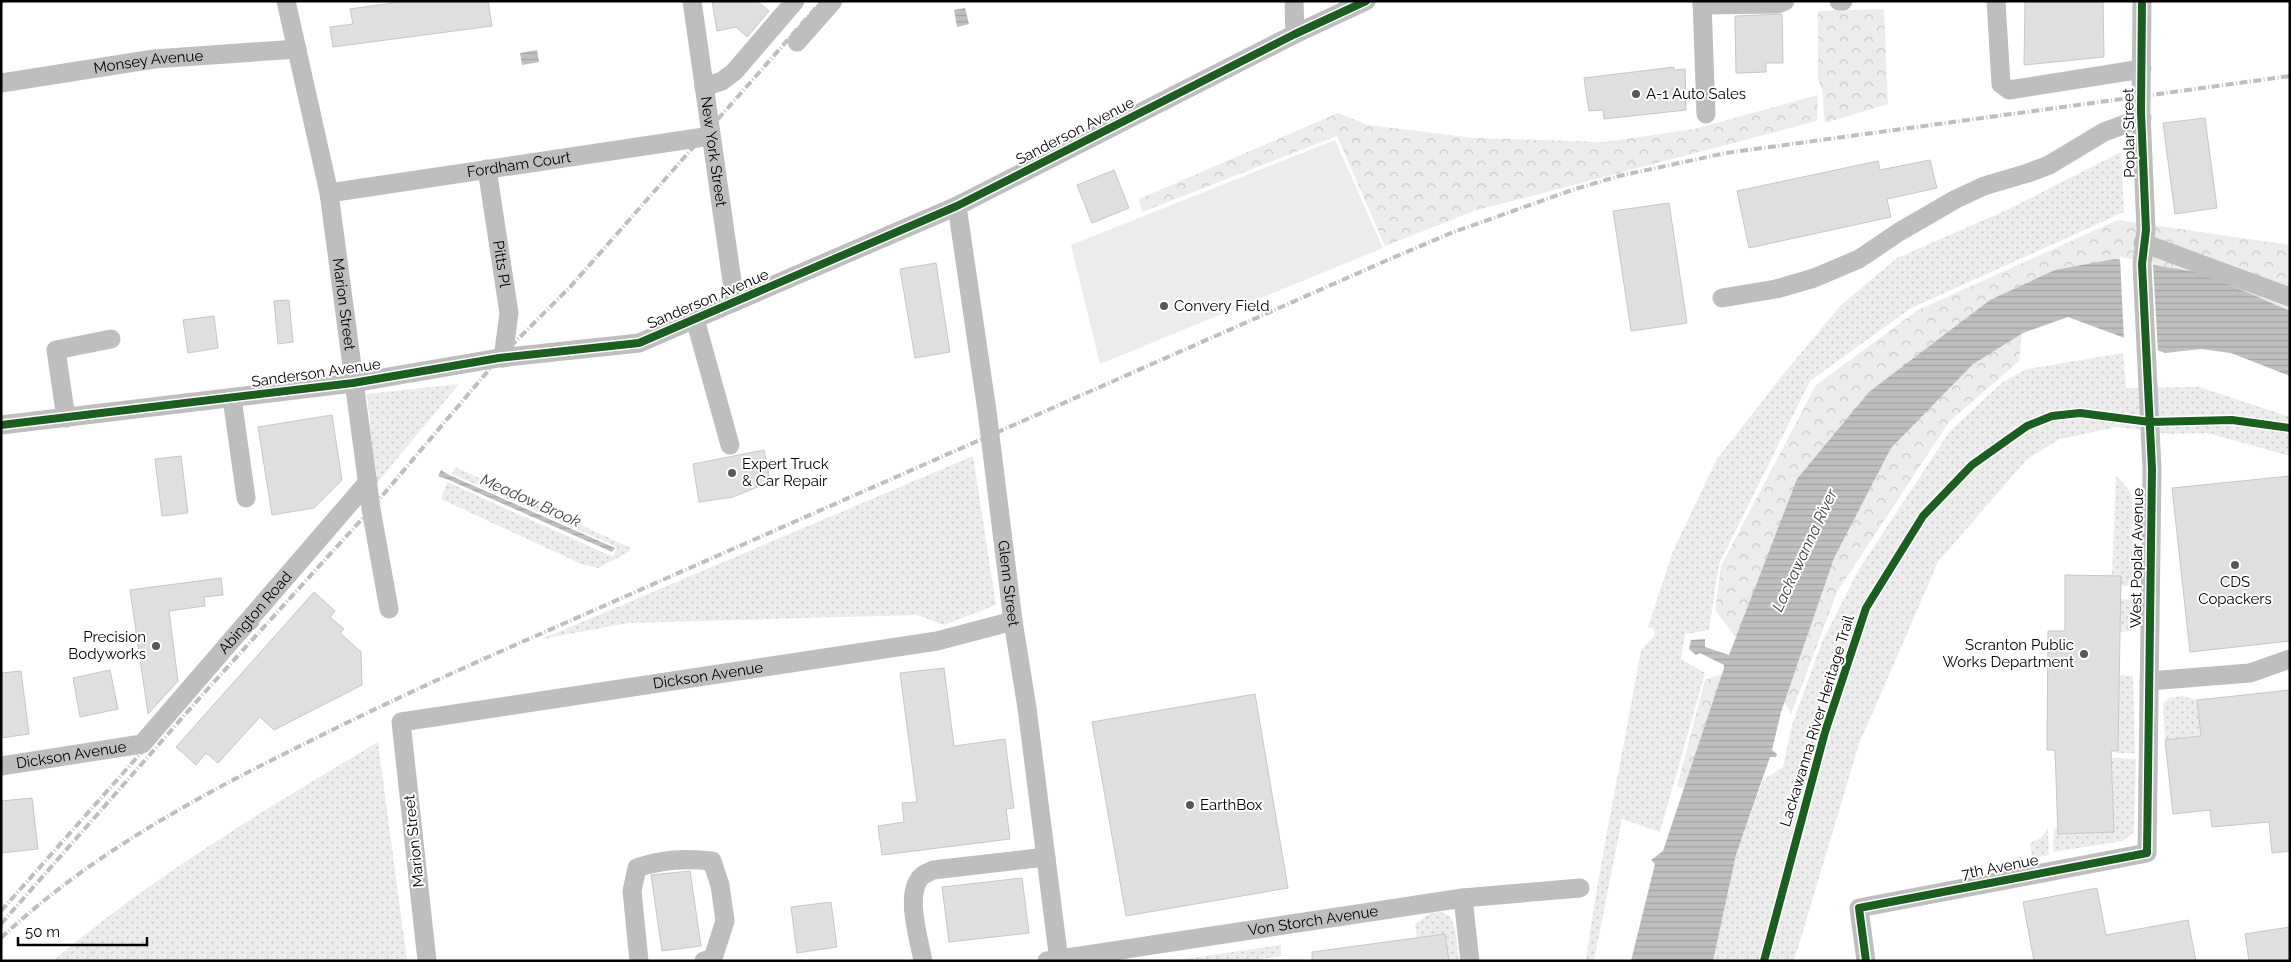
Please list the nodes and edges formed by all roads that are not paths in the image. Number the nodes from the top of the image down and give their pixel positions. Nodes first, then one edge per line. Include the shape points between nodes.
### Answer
1 (286, 1) edge
2 (692, 1) edge
3 (796, 1) edge
4 (833, 1) edge
5 (1294, 1) edge
6 (1366, 1) edge
7 (1785, 1) edge
8 (1839, 1) edge
9 (1996, 1) edge
10 (2142, 1) edge
11 (1843, 2) edge
12 (1702, 3) edge
13 (1295, 34) junction
14 (797, 42) dead end
15 (297, 49) junction
16 (2142, 69) junction
17 (1, 82) edge
18 (704, 87) junction
19 (1706, 114) dead end
20 (2142, 118) junction
21 (710, 136) junction
22 (487, 169) junction
23 (329, 193) junction
24 (957, 206) junction
25 (2144, 243) junction
26 (2142, 264) joint
27 (2290, 297) edge
28 (1722, 298) dead end
29 (735, 302) junction
30 (695, 319) junction
31 (111, 339) dead end
32 (503, 358) junction
33 (354, 382) junction
34 (232, 398) junction
35 (66, 418) junction
36 (1, 426) edge
37 (730, 445) dead end
38 (368, 482) junction
39 (246, 498) dead end
40 (389, 608) dead end
41 (1013, 621) junction
42 (2290, 659) edge
43 (2149, 681) junction
44 (401, 722) joint
45 (142, 744) joint
46 (1, 766) edge
47 (2147, 853) joint
48 (1046, 857) junction
49 (1580, 888) dead end
50 (1463, 898) junction
51 (1055, 960) edge
52 (427, 961) edge
53 (639, 961) edge
54 (704, 961) edge
55 (923, 961) edge
56 (1470, 961) edge
57 (1866, 961) edge

1 - 15 street, Marion Street
2 - 18 street, New York Street
3 - 18 street via 734,72 722,81
4 - 14 street
5 - 13 street
6 - 13 street, Sanderson Avenue
7 - 12 street via 1777,4
8 - 11 street
9 - 16 street via 2002,84 2009,90
10 - 16 street, Poplar Street
12 - 19 street
13 - 24 street, Sanderson Avenue
15 - 17 street, Monsey Avenue via 154,59
15 - 23 street, Marion Street
16 - 20 street, Poplar Street
18 - 21 street, New York Street
20 - 25 street, Poplar Street
20 - 28 street via 2104,132 2049,165 1984,186 1956,199 1859,259 1814,278 1776,289
21 - 22 street, Fordham Court
21 - 29 street, New York Street
22 - 23 street, Fordham Court
22 - 32 street, Pitts Pl via 509,313
23 - 33 street, Marion Street
24 - 29 street, Sanderson Avenue
24 - 41 street, Glenn Street
25 - 26 street, Poplar Street
25 - 27 street
26 - 43 street, West Poplar Avenue via 2152,469
29 - 30 street, Sanderson Avenue
30 - 32 street, Sanderson Avenue via 639,343
30 - 37 street
31 - 35 street via 56,350
32 - 33 street, Sanderson Avenue
33 - 34 street, Sanderson Avenue
33 - 38 street, Marion Street
34 - 35 street, Sanderson Avenue
34 - 39 street
35 - 36 street, Sanderson Avenue
38 - 40 street, Marion Street
38 - 45 street, Abington Road
41 - 44 street, Dickson Avenue via 936,641
41 - 48 street, Glenn Street
42 - 43 street via 2250,673
43 - 47 street, West Poplar Avenue
44 - 52 street, Marion Street
45 - 46 street, Dickson Avenue
47 - 57 street, 7th Avenue via 1859,908
48 - 51 street, Glenn Street
48 - 55 street via 933,870 922,876 916,885 912,904
49 - 50 street, Von Storch Avenue
50 - 51 street, Von Storch Avenue
50 - 56 street
53 - 54 street via 632,891 637,868 656,861 690,858 712,862 721,894 724,921 713,958

